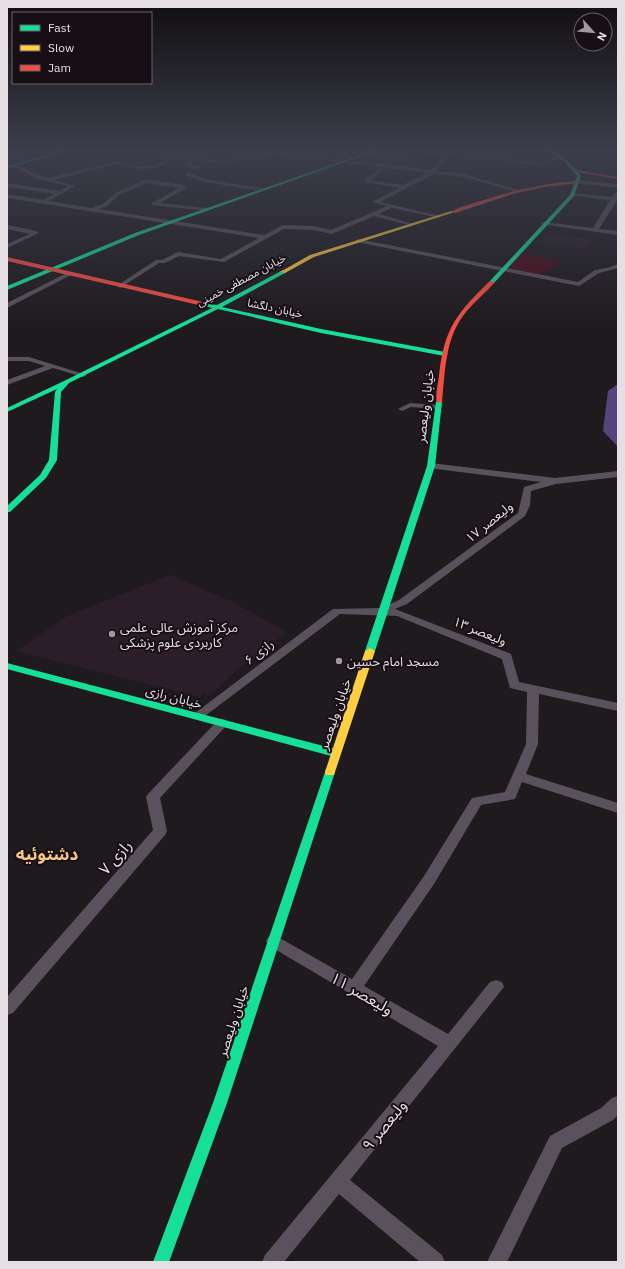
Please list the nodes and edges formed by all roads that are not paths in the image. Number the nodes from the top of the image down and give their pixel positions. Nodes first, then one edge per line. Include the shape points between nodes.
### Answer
1 (91, 209) edge
2 (199, 209) edge
3 (384, 209) edge
4 (407, 209) edge
5 (458, 209) edge
6 (558, 209) edge
7 (608, 209) edge
8 (206, 210) joint
9 (373, 214) junction
10 (438, 216) junction
11 (171, 222) junction
12 (544, 224) junction
13 (411, 225) junction
14 (7, 227) edge
15 (595, 230) junction
16 (618, 232) edge
17 (266, 237) junction
18 (358, 242) junction
19 (7, 246) edge
20 (7, 259) edge
21 (618, 266) edge
22 (502, 269) junction
23 (50, 270) junction
24 (69, 274) junction
25 (120, 286) junction
26 (7, 288) edge
27 (7, 306) edge
28 (216, 308) junction
29 (445, 354) junction
30 (7, 359) edge
31 (52, 366) junction
32 (83, 375) junction
33 (67, 382) junction
34 (7, 383) edge
35 (438, 407) junction
36 (402, 409) dead end
37 (7, 410) edge
38 (431, 466) junction
39 (618, 474) edge
40 (555, 481) junction
41 (7, 510) edge
42 (384, 611) junction
43 (7, 666) edge
44 (533, 689) junction
45 (618, 707) edge
46 (197, 716) junction
47 (222, 723) junction
48 (335, 753) junction
49 (518, 776) junction
50 (618, 808) edge
51 (274, 941) junction
52 (496, 987) dead end
53 (354, 988) junction
54 (7, 1008) edge
55 (450, 1044) junction
56 (618, 1104) edge
57 (338, 1181) junction
58 (161, 1262) edge
59 (272, 1262) edge
60 (435, 1262) edge
61 (497, 1262) edge

1 - 11 street
2 - 8 street
3 - 9 street
4 - 10 street
5 - 10 main road, خیابان مصطفی خمینی
6 - 12 main road, خیابان ولیعصر
7 - 15 street
8 - 11 main road
9 - 13 street
9 - 17 street via 332,232 313,228 283,228
10 - 13 main road, خیابان مصطفی خمینی
11 - 17 street
11 - 23 main road
12 - 15 street
12 - 22 main road, خیابان ولیعصر
13 - 18 main road, خیابان مصطفی خمینی
14 - 19 street via 36,233
15 - 16 street
17 - 25 street via 222,261 178,254 163,262 158,261
18 - 22 street
18 - 28 main road, خیابان مصطفی خمینی via 312,256
20 - 23 main road, خیابان دلگشا
21 - 22 street via 597,271 579,284
22 - 29 main road, خیابان ولیعصر via 452,329
23 - 24 main road, خیابان دلگشا
23 - 26 main road
24 - 25 main road, خیابان دلگشا
24 - 27 street
25 - 28 main road, خیابان دلگشا
28 - 29 main road, خیابان دلگشا
28 - 32 main road, خیابان مصطفی خمینی
29 - 35 main road, خیابان ولیعصر
30 - 31 street via 30,359
31 - 32 street
31 - 34 street
32 - 33 main road, خیابان مصطفی خمینی
33 - 37 main road, خیابان مصطفی خمینی
33 - 41 main road via 58,392 53,460 43,476
35 - 36 street via 410,405
35 - 38 main road, خیابان ولیعصر
38 - 40 street
38 - 42 main road, خیابان ولیعصر
39 - 40 street
40 - 42 street, ولیعصر ۱۷ via 527,489 522,514 403,602
42 - 44 street, ولیعصر ۱۳ via 399,613 507,657 514,685
42 - 46 street, رازی ۶ via 338,611
42 - 48 main road, خیابان ولیعصر
43 - 46 main road, خیابان رازی
44 - 45 street, ولیعصر ۱۳
44 - 49 street via 532,744
46 - 47 main road, خیابان رازی
47 - 48 main road, خیابان رازی
47 - 54 street, رازی ۷ via 153,797 160,830
48 - 51 main road, خیابان ولیعصر
49 - 50 street
49 - 53 street via 510,796 477,801 429,880
51 - 53 street, ولیعصر ۱۱
51 - 58 main road, خیابان ولیعصر via 220,1103
52 - 55 street, ولیعصر ۹
53 - 55 street, ولیعصر ۱۱
55 - 57 street, ولیعصر ۹
56 - 61 street via 607,1114 556,1142
57 - 59 street, ولیعصر ۹
57 - 60 street

